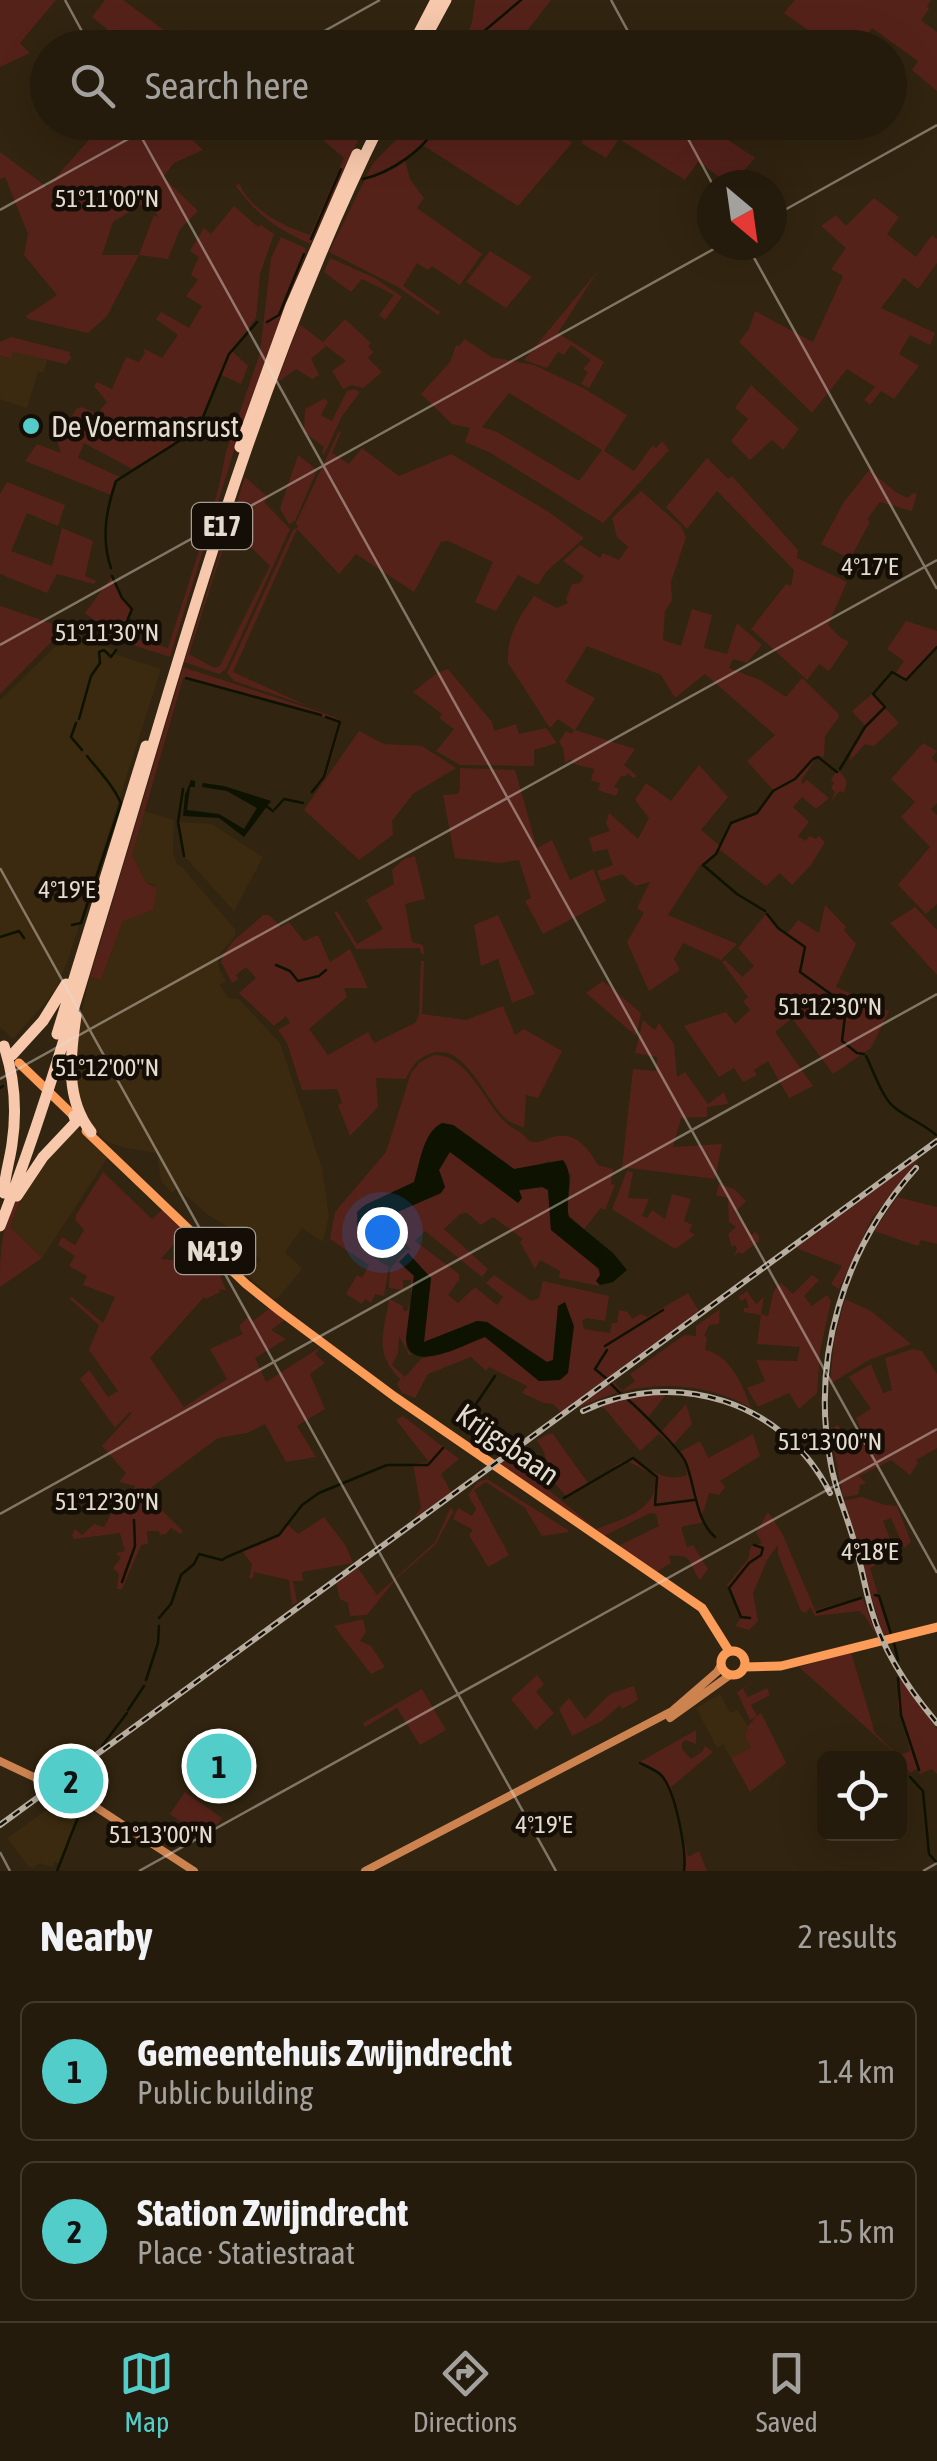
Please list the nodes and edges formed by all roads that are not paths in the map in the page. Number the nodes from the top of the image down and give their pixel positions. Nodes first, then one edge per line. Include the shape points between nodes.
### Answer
1 (436, 0) edge
2 (446, 0) edge
3 (420, 30) edge
4 (430, 30) edge
5 (364, 140) edge
6 (373, 140) edge
7 (88, 935) junction
8 (84, 974) junction
9 (9, 1054) edge
10 (70, 1111) junction
11 (91, 1132) joint
12 (112, 1156) junction
13 (128, 1166) junction
14 (136, 1177) junction
15 (2, 1198) edge
16 (0, 1226) edge
17 (0, 1237) edge
18 (937, 1628) edge
19 (724, 1657) junction
20 (744, 1664) junction
21 (730, 1674) junction
22 (0, 1761) edge
23 (547, 1778) junction
24 (194, 1871) edge
25 (365, 1871) edge

1 - 3 highway
2 - 4 highway
5 - 7 highway, E17 via 260,388
6 - 8 highway, E17 via 296,312 258,419
7 - 9 highway via 51,1010
7 - 15 highway, E17
8 - 10 highway
8 - 16 highway, E17
9 - 10 main road, Krijgsbaan / N419
9 - 15 highway via 13,1137
10 - 11 highway
10 - 12 main road, Krijgsbaan / N419
10 - 17 highway via 15,1199
11 - 13 main road, Krijgsbaan / N419
12 - 13 main road, N419
12 - 14 main road, Krijgsbaan / N419
13 - 14 main road, Krijgsbaan / N419
14 - 19 main road, Krijgsbaan / N419 via 296,1323 704,1610
18 - 20 main road via 774,1667
19 - 20 main road via 740,1653
19 - 21 main road
19 - 23 main road via 717,1672 672,1711
20 - 21 main road
21 - 23 main road via 681,1712
22 - 24 main road via 89,1803
23 - 25 main road

